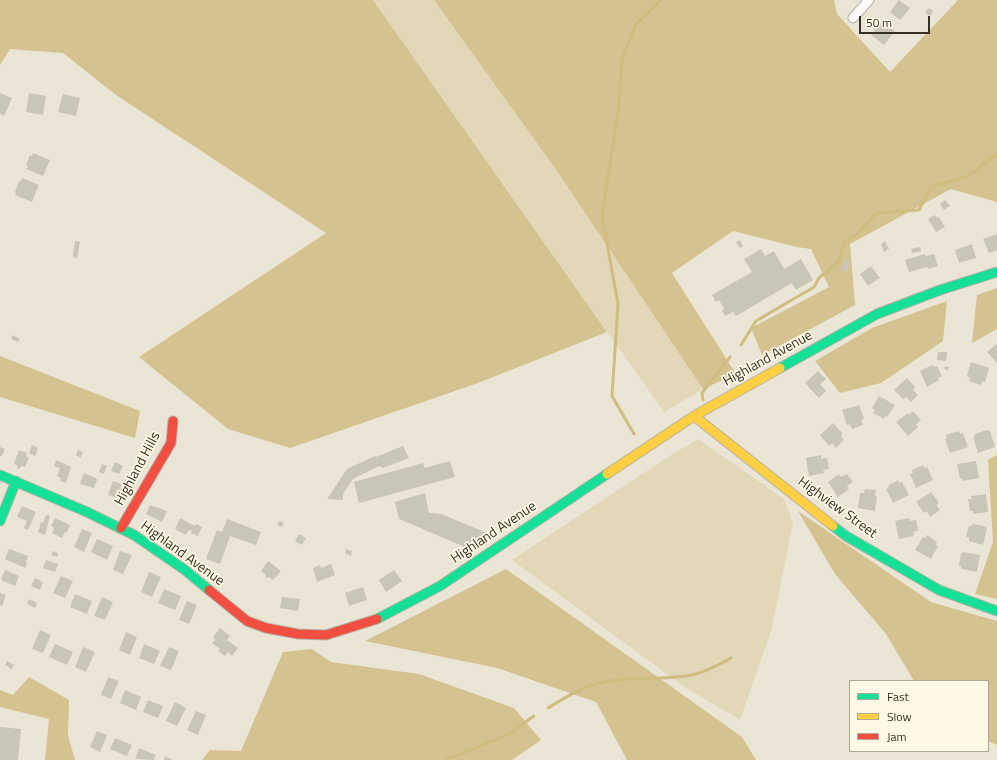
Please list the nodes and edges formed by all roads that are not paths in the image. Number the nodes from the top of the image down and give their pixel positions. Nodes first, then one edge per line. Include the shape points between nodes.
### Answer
1 (869, 0) edge
2 (853, 18) dead end
3 (997, 272) edge
4 (694, 416) junction
5 (173, 421) dead end
6 (0, 475) edge
7 (16, 481) junction
8 (0, 522) edge
9 (121, 528) junction
10 (997, 611) edge

1 - 2 street
3 - 4 main road, Highland Avenue via 877,314
4 - 9 main road, Highland Avenue via 440,586 378,619 326,635 298,634 266,628 247,621 184,570 134,534
4 - 10 main road, Highview Street via 846,536 939,590
5 - 9 main road, Highland Hills via 170,443
6 - 7 main road, Highland Avenue
7 - 8 main road
7 - 9 main road, Highland Avenue

